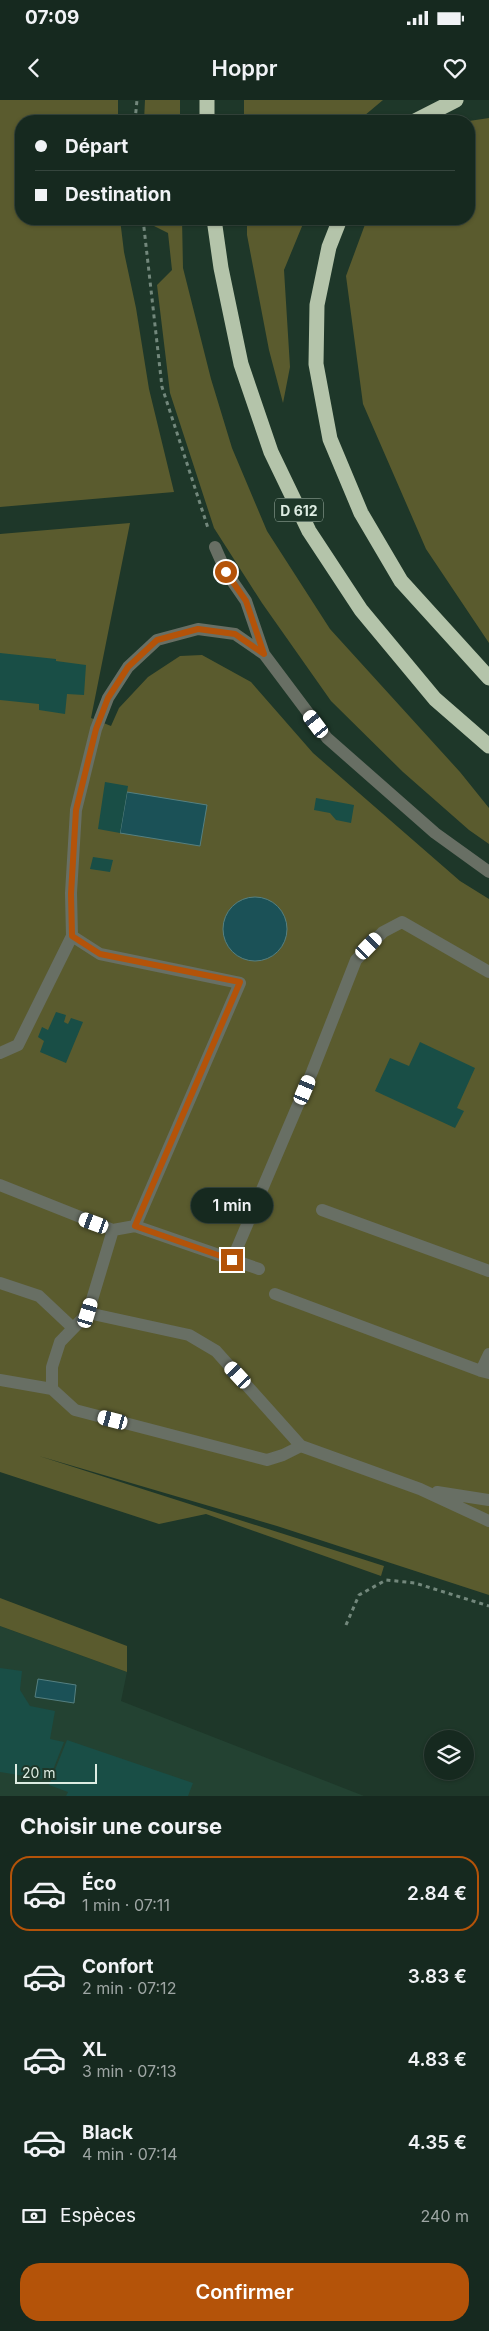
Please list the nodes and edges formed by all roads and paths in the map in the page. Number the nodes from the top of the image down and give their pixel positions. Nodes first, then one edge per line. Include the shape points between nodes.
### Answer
1 (137, 100) edge
2 (207, 100) edge
3 (456, 100) edge
4 (136, 115) edge
5 (207, 115) edge
6 (426, 115) edge
7 (144, 225) edge
8 (215, 225) edge
9 (338, 225) edge
10 (215, 547) joint
11 (264, 654) junction
12 (489, 678) edge
13 (489, 746) edge
14 (489, 872) edge
15 (72, 936) junction
16 (489, 972) edge
17 (0, 1053) edge
18 (0, 1186) edge
19 (322, 1210) dead end
20 (135, 1226) junction
21 (113, 1230) junction
22 (232, 1260) junction
23 (259, 1269) dead end
24 (489, 1271) edge
25 (0, 1283) edge
26 (275, 1294) dead end
27 (88, 1313) junction
28 (73, 1328) junction
29 (489, 1354) edge
30 (485, 1372) edge
31 (0, 1380) edge
32 (52, 1390) junction
33 (301, 1446) junction
34 (420, 1489) junction
35 (489, 1500) edge
36 (489, 1521) edge
37 (489, 1606) edge
38 (346, 1625) dead end

1 - 4 path
2 - 5 highway
3 - 6 highway
7 - 10 path via 162,387
8 - 13 highway, D 612 via 241,364 272,452 309,531 361,610 435,699
9 - 12 highway via 329,247 317,305 316,364 330,439 361,513 401,581
10 - 11 lane via 226,572 246,601
11 - 14 lane via 327,738 435,833
11 - 15 lane via 235,634 198,629 157,640 128,667 108,698 96,729 76,810
15 - 17 lane via 18,1045
15 - 20 lane via 100,954 240,982
16 - 22 lane via 402,922 382,932 356,960
18 - 21 lane
19 - 24 lane
20 - 21 lane
20 - 22 lane
21 - 27 lane
22 - 23 lane
25 - 28 lane via 40,1296
26 - 30 lane
27 - 28 lane
27 - 33 lane via 190,1336 216,1351
28 - 32 lane via 60,1342 52,1367
29 - 30 lane
31 - 32 lane
32 - 33 lane via 75,1410 266,1460
33 - 34 lane
34 - 35 lane
34 - 36 lane
37 - 38 path via 415,1583 386,1580 359,1595

